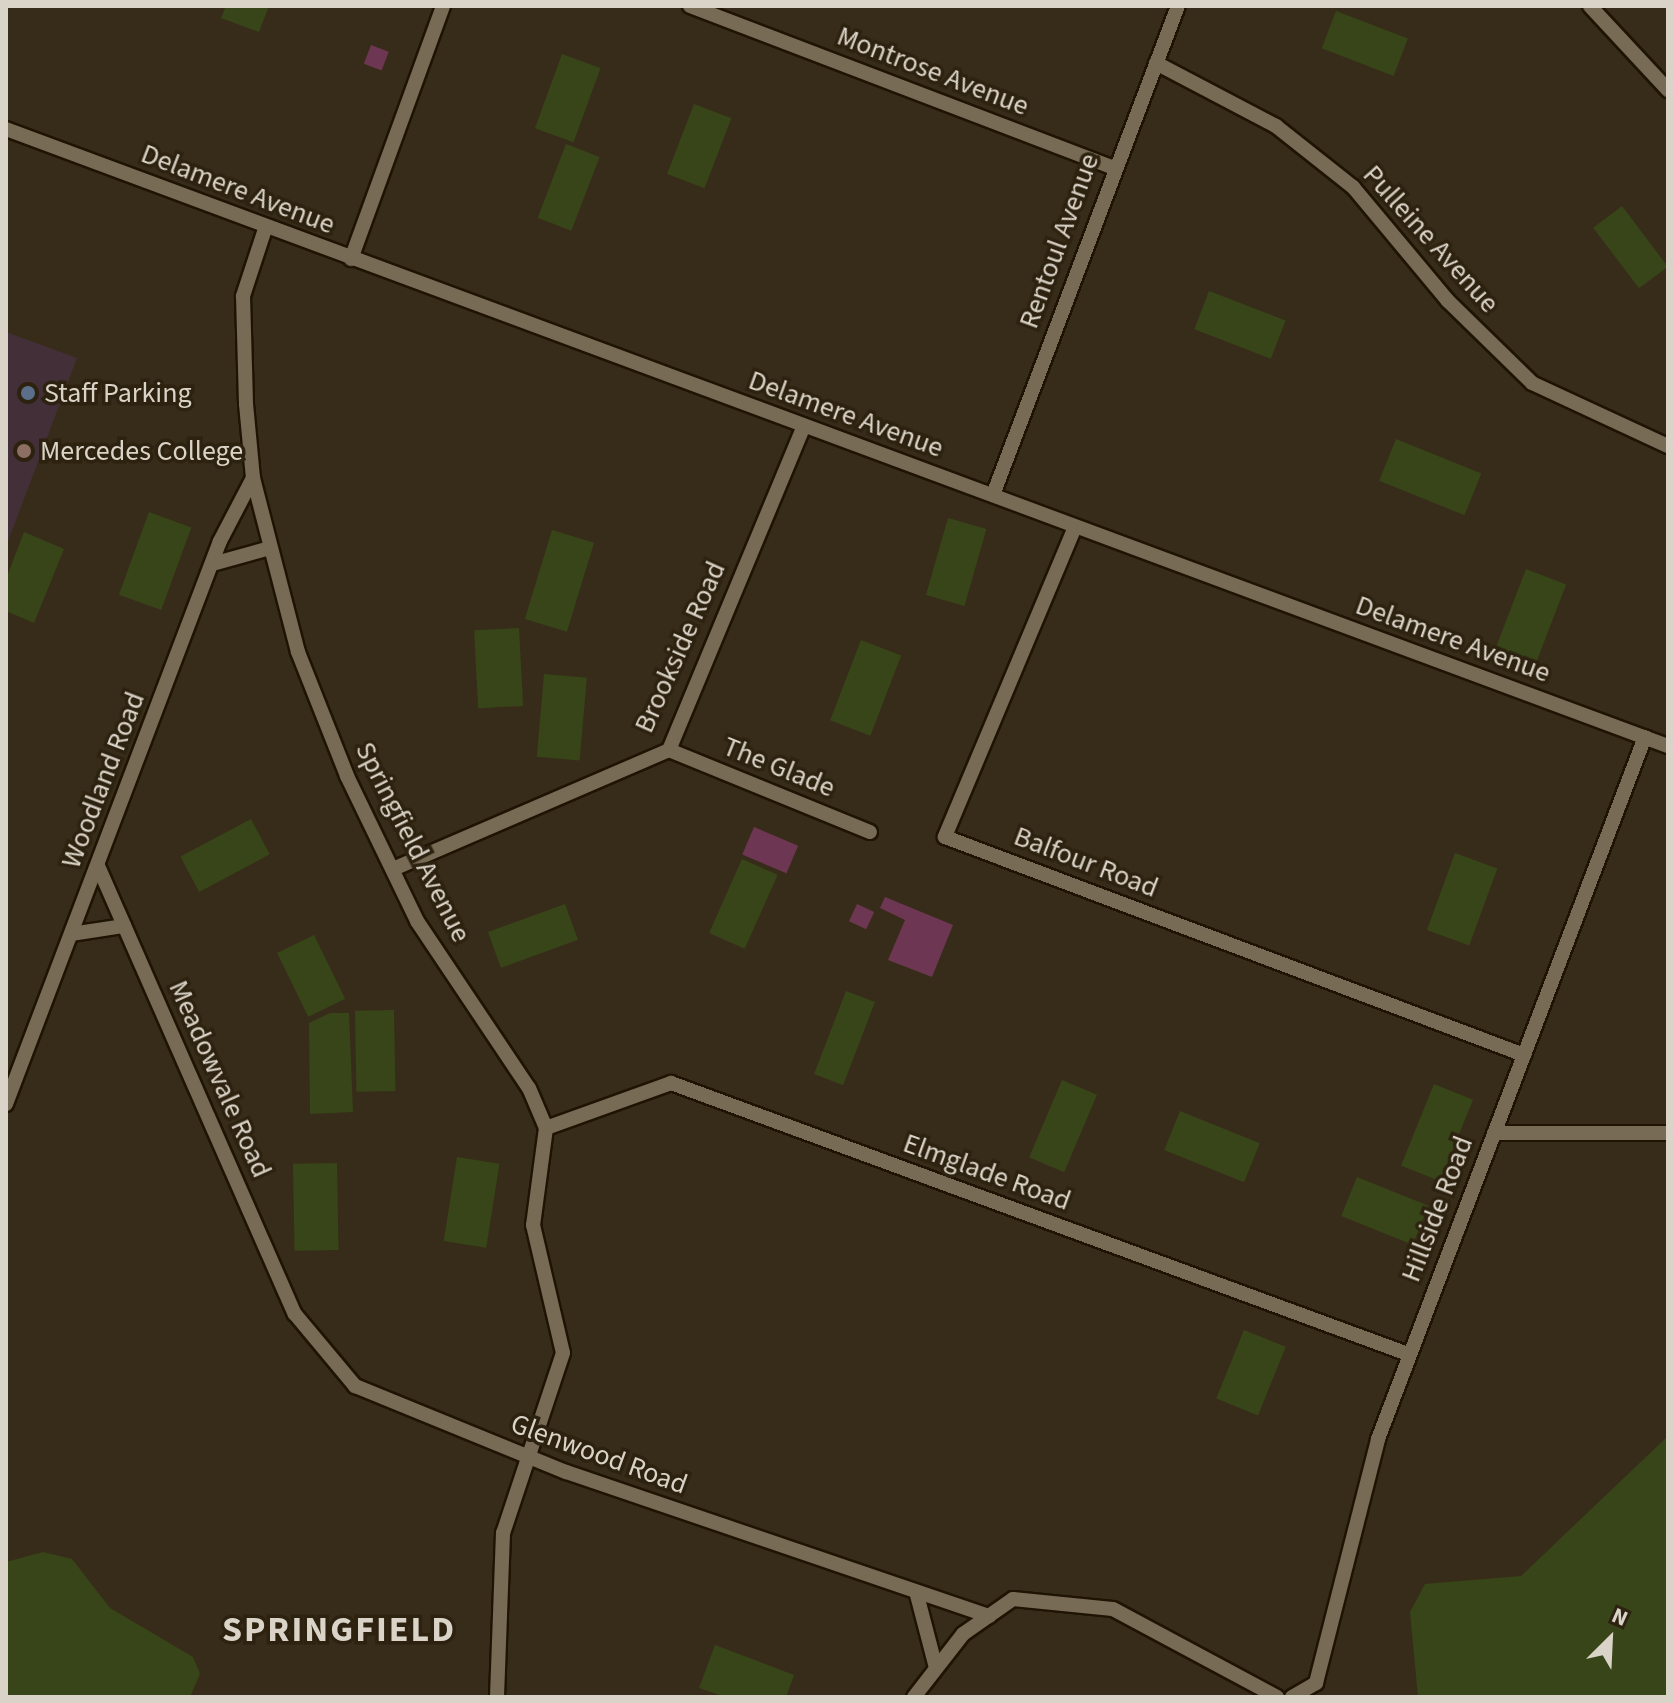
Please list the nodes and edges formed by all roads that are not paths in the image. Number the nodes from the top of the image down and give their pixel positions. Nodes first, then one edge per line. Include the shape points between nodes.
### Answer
1 (443, 6) edge
2 (690, 6) edge
3 (1178, 6) edge
4 (1590, 6) edge
5 (1156, 63) junction
6 (1668, 90) edge
7 (6, 129) edge
8 (1114, 168) junction
9 (265, 229) junction
10 (351, 259) junction
11 (804, 426) junction
12 (1668, 446) edge
13 (253, 478) junction
14 (993, 495) junction
15 (1075, 527) junction
16 (270, 548) junction
17 (216, 563) junction
18 (1645, 737) junction
19 (1667, 742) edge
20 (669, 750) junction
21 (870, 832) dead end
22 (98, 866) junction
23 (393, 869) junction
24 (124, 926) junction
25 (71, 934) junction
26 (1524, 1055) junction
27 (6, 1104) edge
28 (546, 1128) junction
29 (1494, 1133) junction
30 (1668, 1133) edge
31 (295, 1314) joint
32 (1408, 1354) junction
33 (524, 1455) junction
34 (917, 1595) junction
35 (989, 1616) junction
36 (936, 1668) junction
37 (497, 1697) edge
38 (914, 1697) edge
39 (1277, 1697) edge
40 (1292, 1697) edge

1 - 10 street
2 - 8 street, Montrose Avenue
3 - 5 street, Rentoul Avenue
4 - 6 street
5 - 8 street, Rentoul Avenue
5 - 12 street, Pulleine Avenue via 1276,126 1353,187 1448,301 1532,383
7 - 9 street, Delamere Avenue
8 - 14 street, Rentoul Avenue
9 - 10 street, Delamere Avenue
9 - 13 street, Springfield Avenue via 243,296
10 - 11 street, Delamere Avenue
11 - 14 street, Delamere Avenue
11 - 20 street, Brookside Road
13 - 16 street, Springfield Avenue
13 - 17 street, Woodland Road via 239,497
14 - 15 street, Delamere Avenue
15 - 18 street, Delamere Avenue
15 - 26 street, Balfour Road via 945,837
16 - 17 street
16 - 23 street, Springfield Avenue via 312,692
17 - 22 street, Woodland Road
18 - 19 street, Delamere Avenue
18 - 26 street, Hillside Road
20 - 21 street, The Glade
20 - 23 street, Brookside Road
22 - 24 street, Meadowvale Road
22 - 25 street, Woodland Road
23 - 28 street, Springfield Avenue via 417,921 529,1088
24 - 25 street
24 - 31 street, Meadowvale Road
25 - 27 street, Woodland Road
26 - 29 street, Hillside Road
28 - 32 street, Elmglade Road via 671,1083
28 - 33 street via 533,1225 563,1353
29 - 30 street
29 - 32 street, Hillside Road
31 - 33 street, Glenwood Road via 355,1386
32 - 40 street, Hillside Road via 1378,1439 1316,1683
33 - 34 street, Glenwood Road
33 - 37 street via 503,1533
34 - 35 street, Glenwood Road
34 - 36 street
35 - 36 street via 963,1634
35 - 39 street via 1013,1599 1113,1609
36 - 38 street

